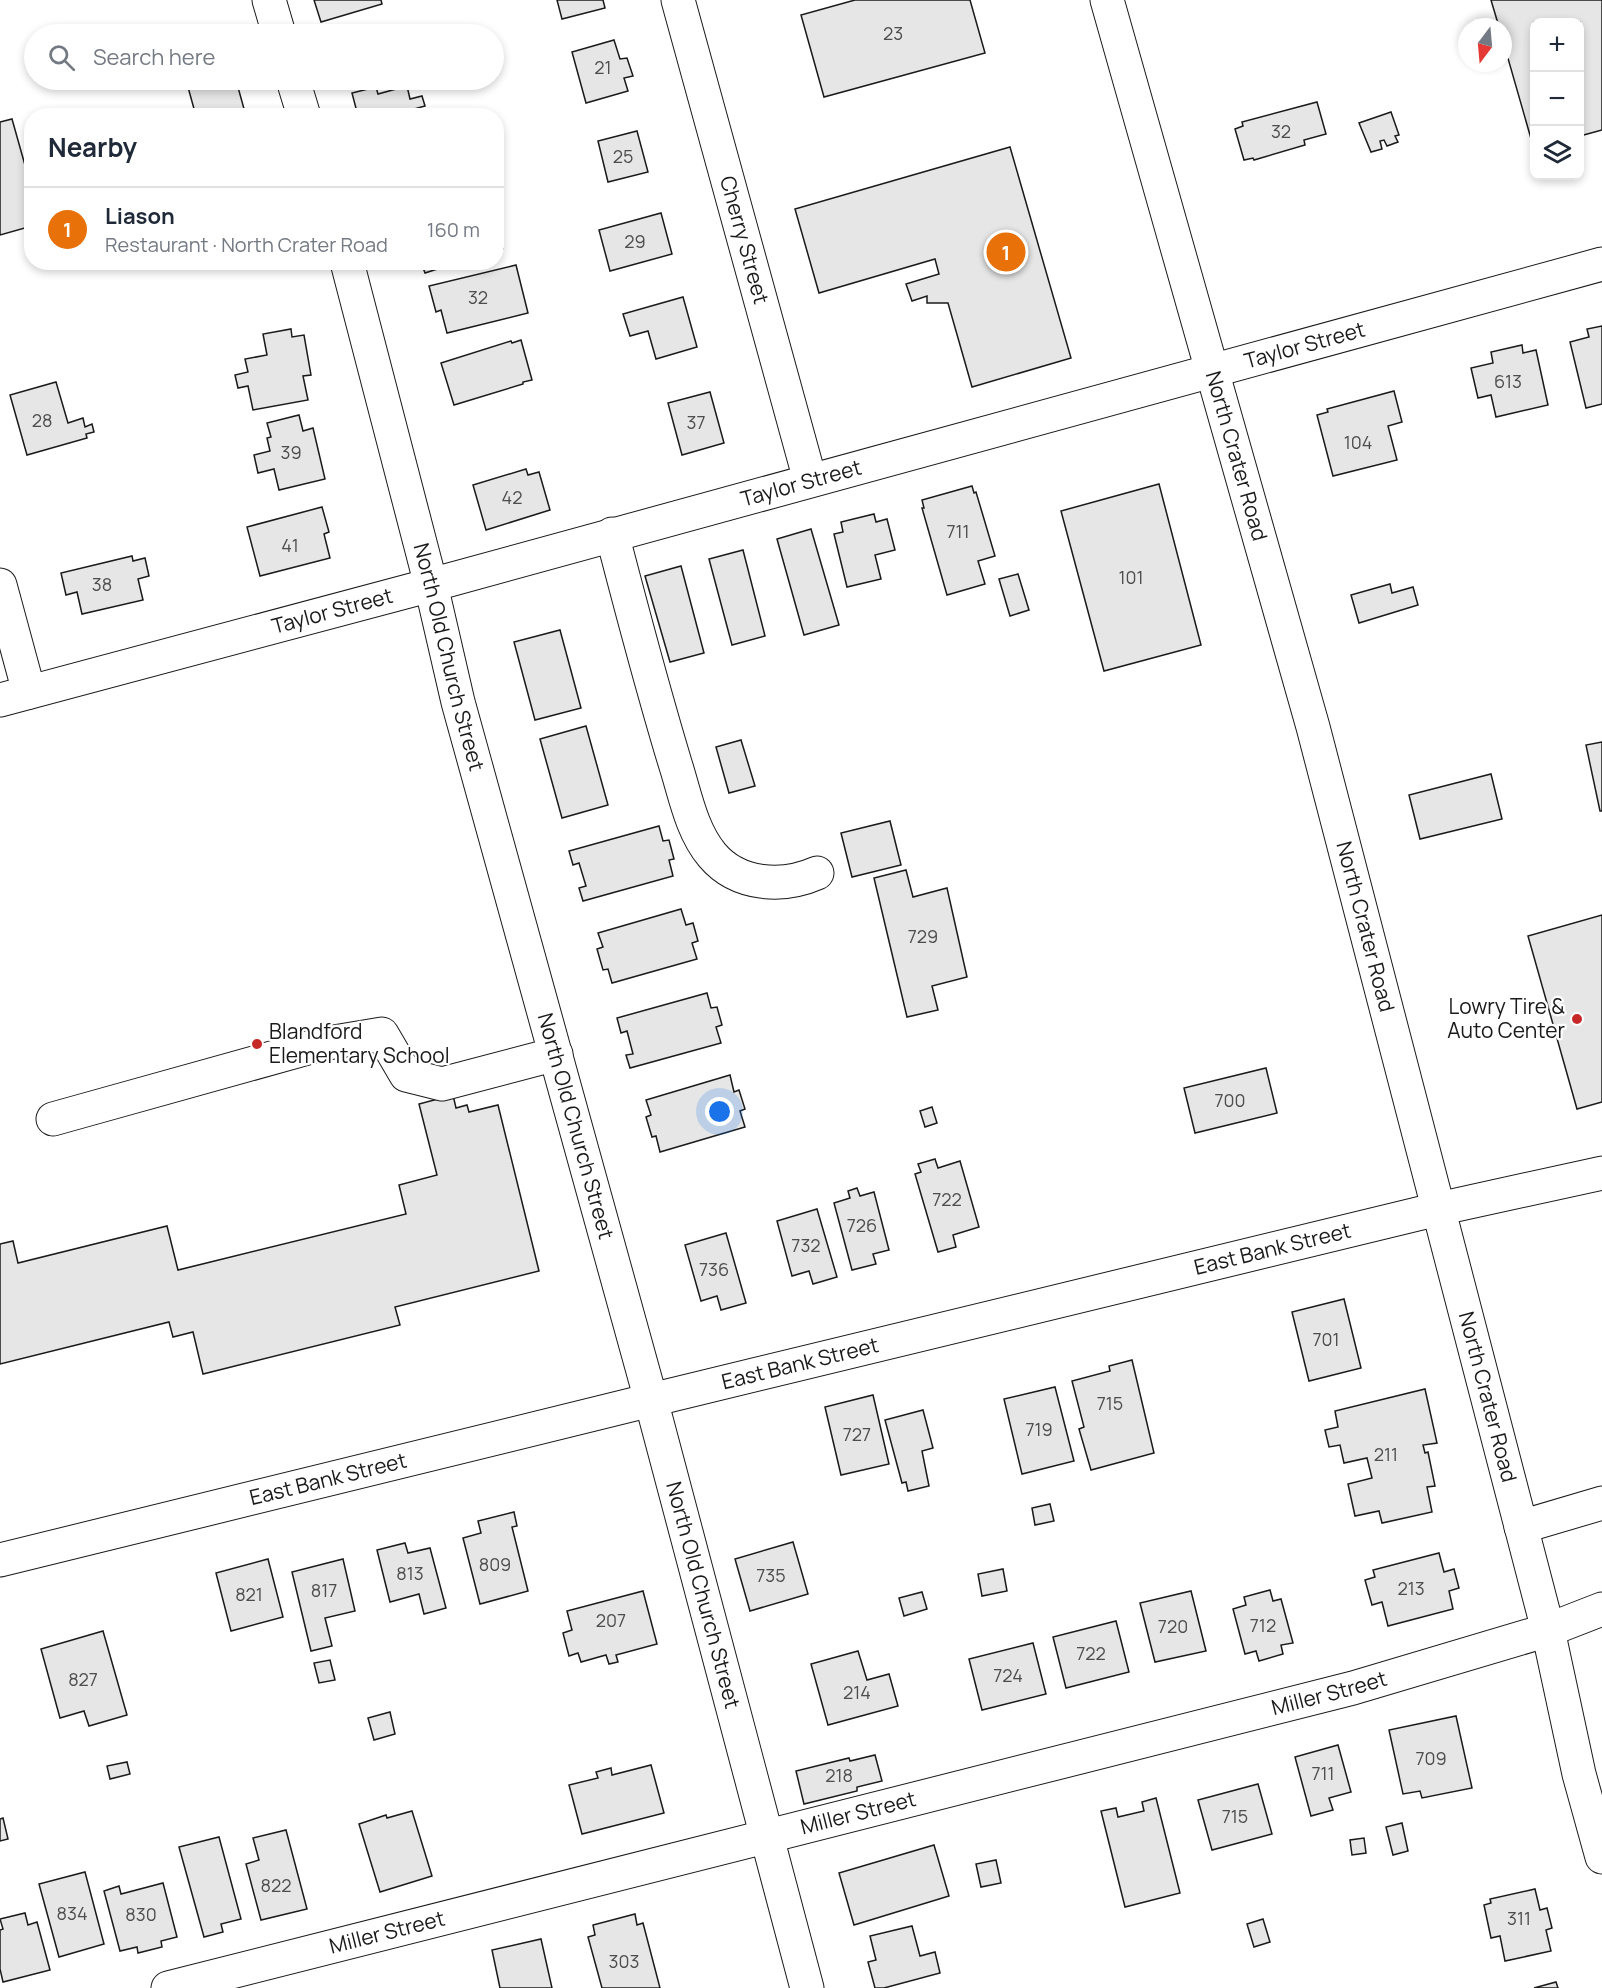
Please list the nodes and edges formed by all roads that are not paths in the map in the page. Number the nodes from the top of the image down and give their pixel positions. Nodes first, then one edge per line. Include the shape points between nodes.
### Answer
1 (269, 0) edge
2 (678, 0) edge
3 (1107, 0) edge
4 (276, 24) edge
5 (296, 90) edge
6 (302, 108) edge
7 (1602, 264) edge
8 (349, 270) edge
9 (1212, 372) junction
10 (810, 480) junction
11 (612, 534) junction
12 (0, 585) edge
13 (431, 585) junction
14 (14, 696) edge
15 (817, 873) dead end
16 (556, 1054) junction
17 (53, 1119) dead end
18 (1602, 1173) edge
19 (1438, 1209) junction
20 (651, 1400) junction
21 (1602, 1503) edge
22 (1521, 1527) junction
23 (0, 1560) edge
24 (1602, 1609) edge
25 (1548, 1630) junction
26 (768, 1837) junction
27 (1602, 1857) edge
28 (168, 1988) edge
29 (807, 1988) edge

1 - 4 street
2 - 10 street, Cherry Street
3 - 9 street, North Crater Road
5 - 6 street
7 - 9 street, Taylor Street
8 - 13 street, North Old Church Street
9 - 10 street, Taylor Street
9 - 19 street, North Crater Road via 1313,727
10 - 11 street, Taylor Street
11 - 13 street, Taylor Street
11 - 15 street via 697,834 713,857 736,873 762,882 785,883
12 - 14 street
13 - 14 street, Taylor Street
13 - 16 street, North Old Church Street via 458,702
16 - 17 street via 442,1084 406,1075 382,1034 322,1044
16 - 20 street, North Old Church Street
18 - 19 street, East Bank Street
19 - 20 street, East Bank Street
19 - 22 street, North Crater Road
20 - 23 street, East Bank Street
20 - 26 street, North Old Church Street
21 - 22 street
22 - 25 street, North Crater Road
24 - 25 street, Miller Street
25 - 26 street, Miller Street via 1353,1688
25 - 27 street, North Crater Road via 1579,1774
26 - 28 street, Miller Street
26 - 29 street, North Old Church Street

